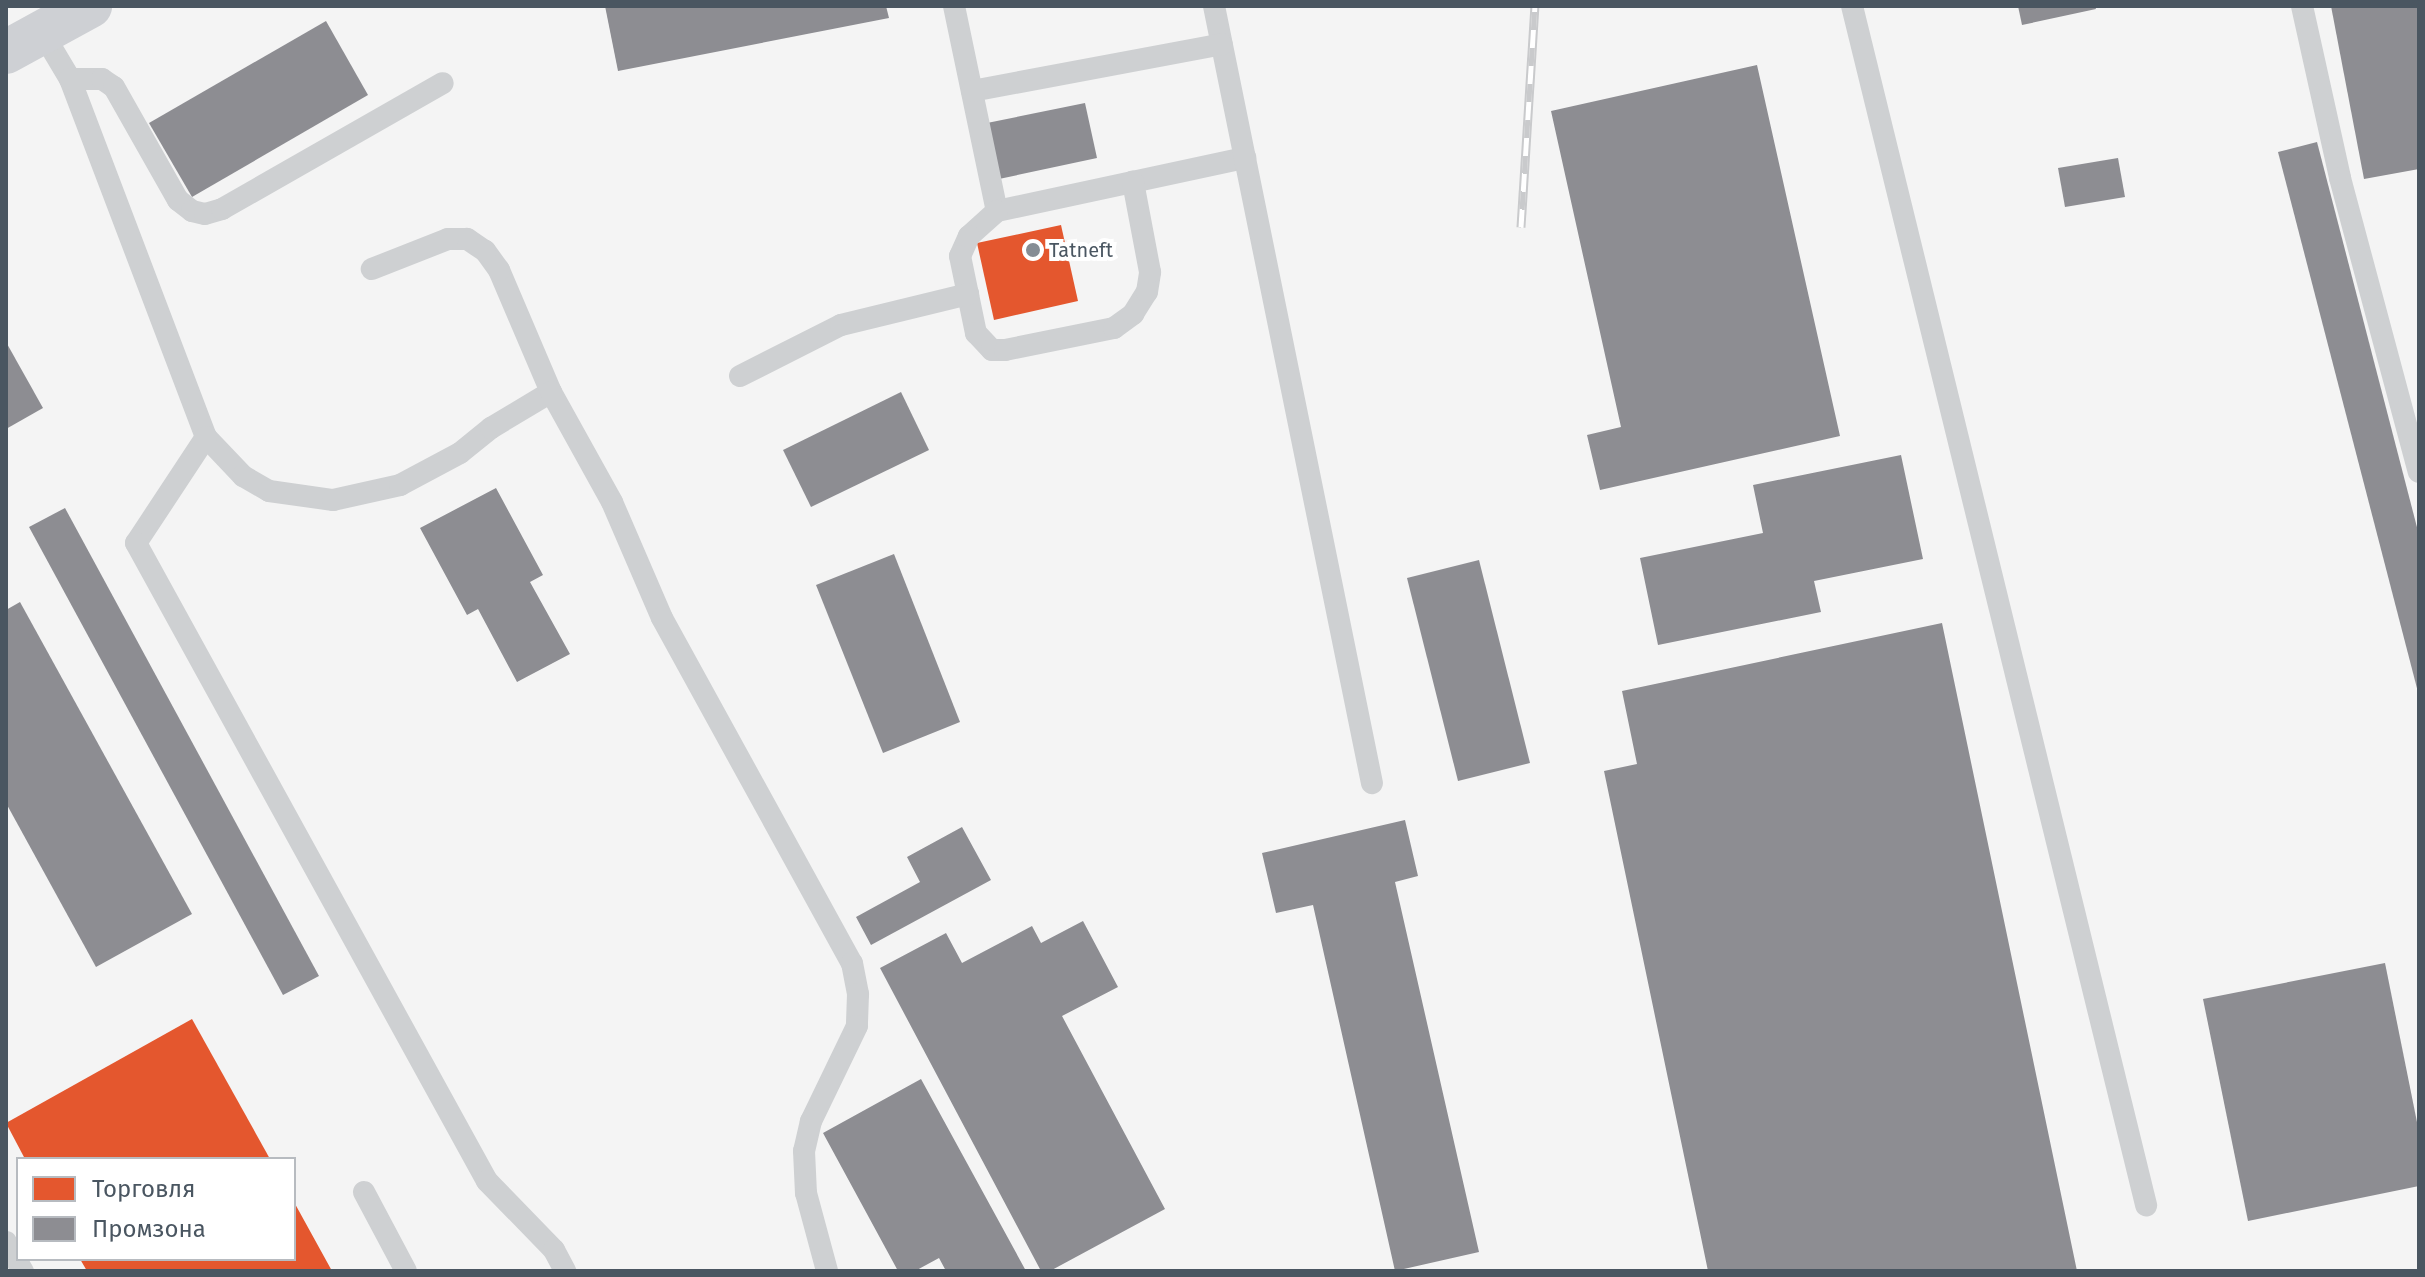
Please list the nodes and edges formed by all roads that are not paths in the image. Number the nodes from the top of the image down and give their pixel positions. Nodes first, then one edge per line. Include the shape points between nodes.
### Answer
1 (90, 6) edge
2 (954, 6) edge
3 (1214, 6) edge
4 (1852, 6) edge
5 (2302, 6) edge
6 (18, 39) edge
7 (1222, 44) junction
8 (70, 79) junction
9 (443, 83) dead end
10 (972, 91) junction
11 (1245, 158) junction
12 (1133, 182) junction
13 (997, 211) junction
14 (372, 269) dead end
15 (968, 294) junction
16 (740, 376) dead end
17 (551, 392) junction
18 (206, 437) junction
19 (2419, 472) edge
20 (1372, 783) dead end
21 (364, 1192) dead end
22 (2146, 1205) dead end
23 (406, 1271) edge
24 (565, 1271) edge
25 (827, 1271) edge

1 - 6 main road
2 - 10 lane
3 - 7 lane
4 - 22 lane
5 - 19 lane via 2340,178
6 - 8 lane
7 - 10 lane
7 - 11 lane
8 - 9 lane via 102,79 114,87 178,200 205,214
8 - 18 lane
10 - 13 lane
11 - 12 lane
11 - 20 lane
12 - 13 lane
12 - 15 lane via 1150,272 1147,292 1133,314 1114,328 992,350 976,333
13 - 15 lane via 963,245 960,256
14 - 17 lane via 448,239 467,239 485,251 499,270
15 - 16 lane via 841,325
17 - 18 lane via 410,480 333,500 269,491 243,476
17 - 25 lane via 612,502 662,618 852,963 857,1026 811,1121 804,1151 806,1193
18 - 24 lane via 136,543 487,1181 554,1250
21 - 23 lane

